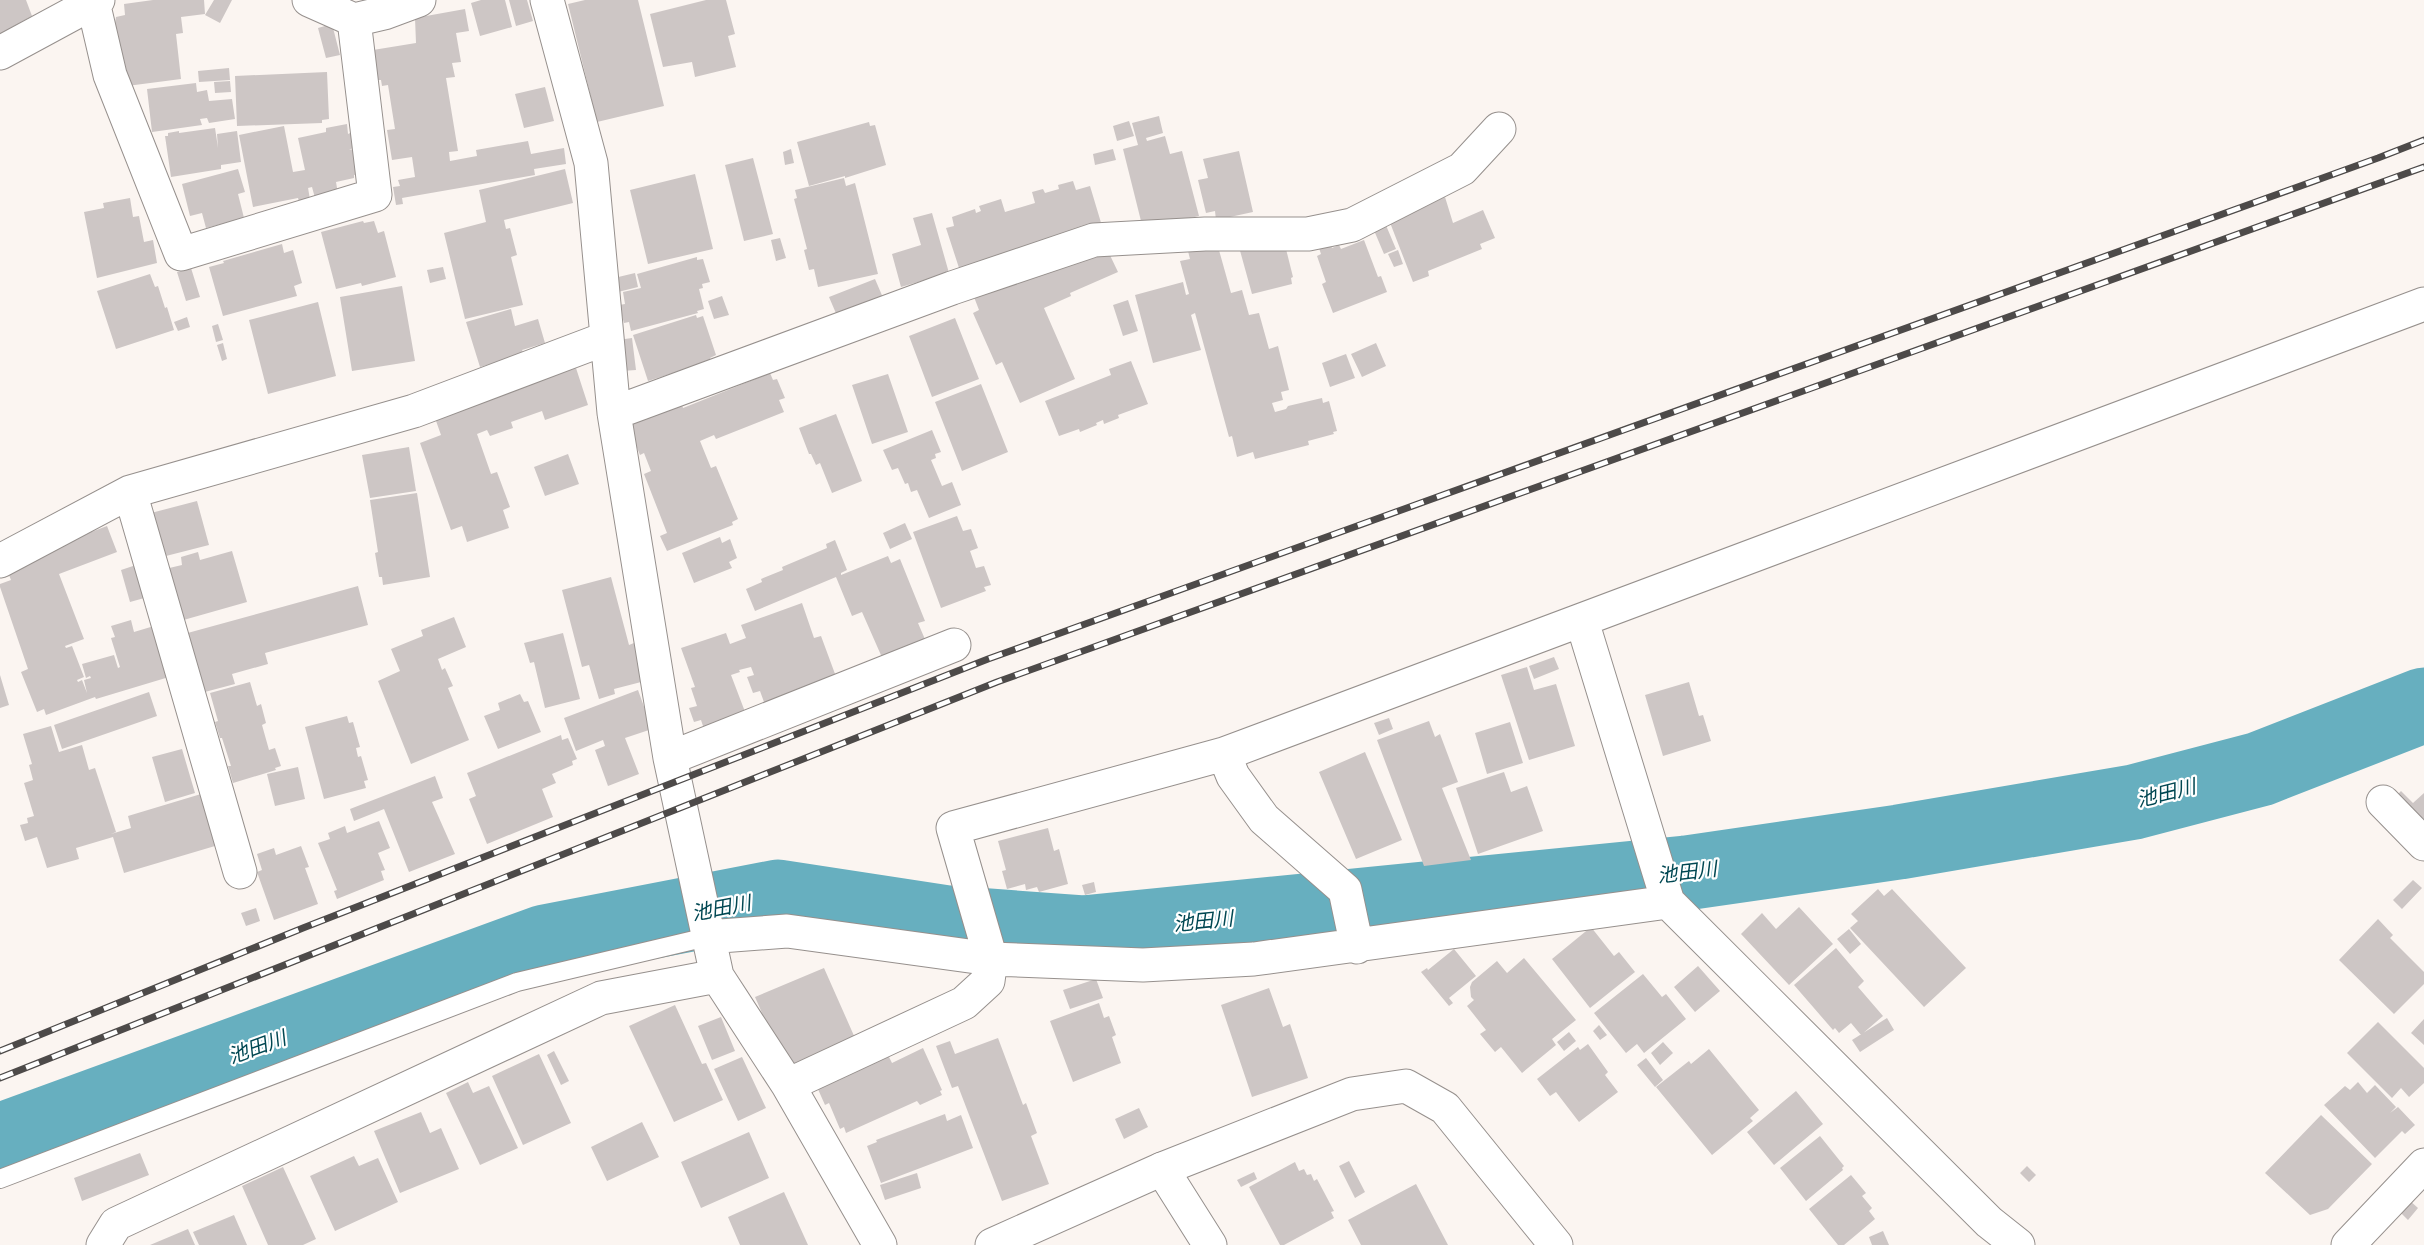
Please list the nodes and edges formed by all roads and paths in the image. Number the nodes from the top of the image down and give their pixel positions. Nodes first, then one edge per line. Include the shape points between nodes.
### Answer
1 (309, 0) edge
2 (419, 0) edge
3 (547, 0) edge
4 (96, 1) edge
5 (354, 20) junction
6 (0, 53) edge
7 (1499, 129) dead end
8 (2424, 304) edge
9 (607, 338) junction
10 (614, 413) junction
11 (130, 492) junction
12 (0, 561) edge
13 (1581, 621) junction
14 (954, 645) dead end
15 (1224, 754) junction
16 (670, 759) junction
17 (2383, 802) dead end
18 (2424, 844) edge
19 (240, 872) dead end
20 (1668, 902) junction
21 (707, 935) junction
22 (1357, 947) junction
23 (991, 959) junction
24 (717, 976) junction
25 (788, 1084) junction
26 (2424, 1165) edge
27 (1162, 1169) junction
28 (0, 1179) edge
29 (103, 1245) edge
30 (880, 1245) edge
31 (992, 1245) edge
32 (1210, 1245) edge
33 (1556, 1245) edge
34 (2018, 1245) edge
35 (2348, 1245) edge

1 - 5 street
2 - 5 street
3 - 9 street via 591,163
4 - 5 street via 110,75 181,254 375,195
4 - 6 street
7 - 10 street via 1462,169 1352,225 1308,234 1094,240
8 - 13 street
9 - 10 street
9 - 11 street via 414,411
10 - 16 street
11 - 12 street
11 - 19 street
13 - 15 street
13 - 20 street
14 - 16 street
15 - 22 street via 1233,776 1264,819 1345,890
15 - 23 street via 953,828
16 - 21 street
17 - 18 street
20 - 22 street
20 - 34 street via 1989,1222
21 - 23 street via 787,931
21 - 24 street
21 - 28 lane via 517,982
22 - 23 street via 1254,959 1143,965
23 - 25 street via 988,981 964,1003
24 - 25 street
24 - 29 street via 601,998 116,1224
25 - 30 street
26 - 35 street
27 - 31 street
27 - 32 street
27 - 33 street via 1352,1094 1406,1086 1445,1108

